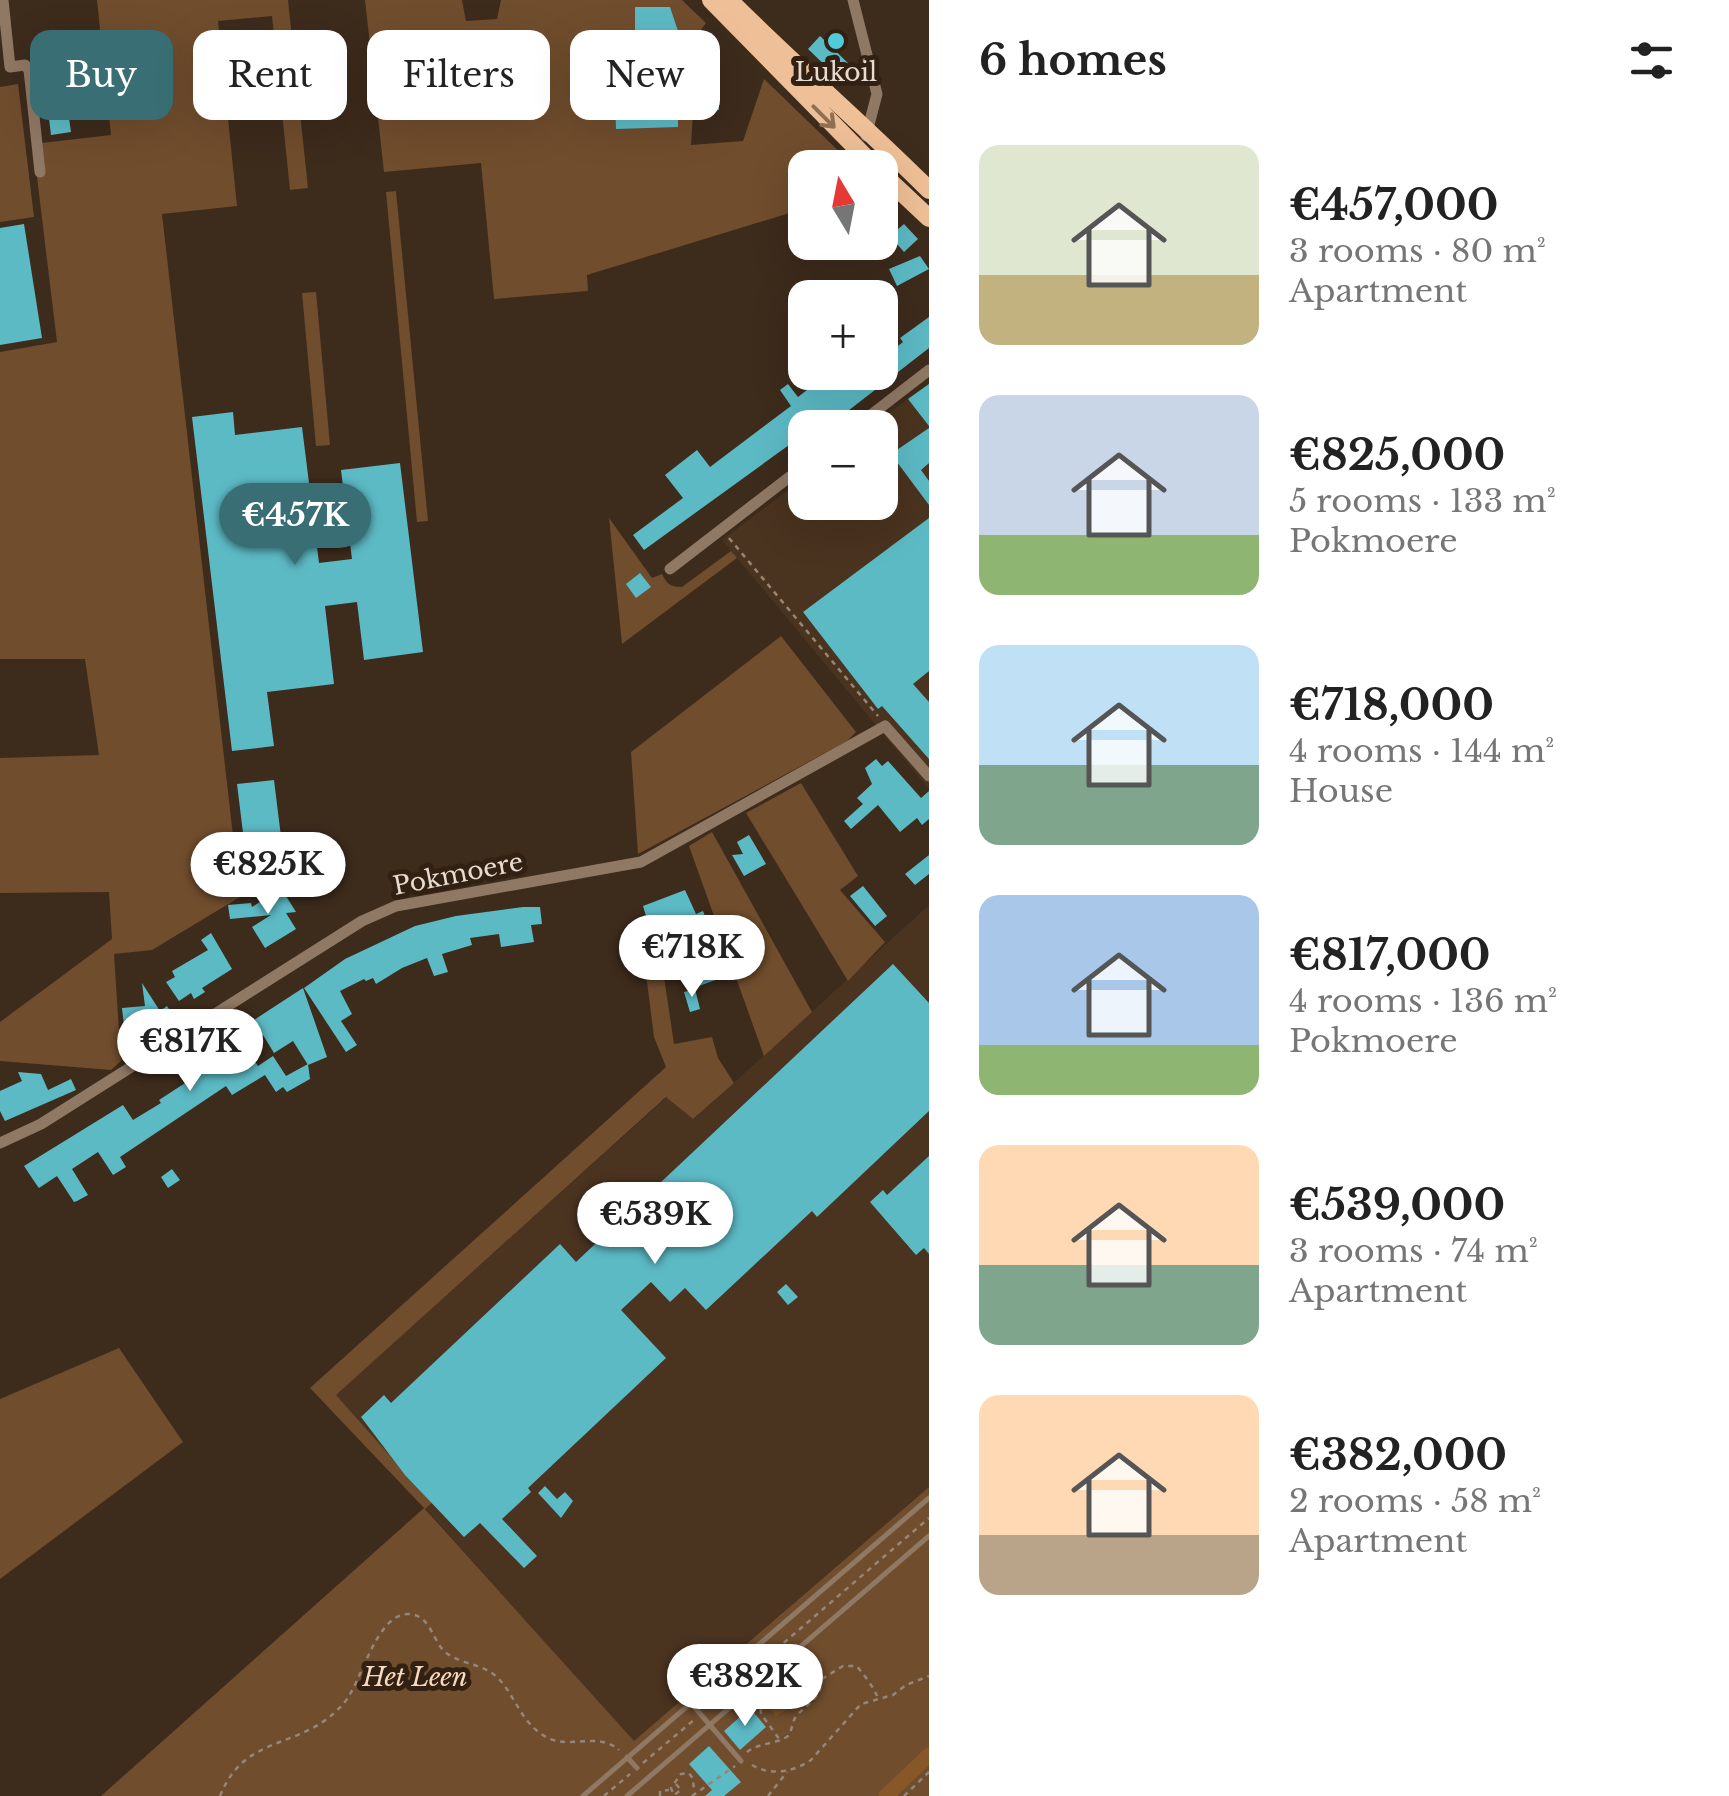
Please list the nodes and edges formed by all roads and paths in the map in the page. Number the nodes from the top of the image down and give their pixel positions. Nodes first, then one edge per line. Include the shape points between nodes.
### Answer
1 (3, 0) edge
2 (711, 0) edge
3 (730, 0) edge
4 (852, 0) edge
5 (5, 67) edge
6 (868, 128) junction
7 (858, 150) edge
8 (870, 150) edge
9 (40, 172) dead end
10 (898, 189) edge
11 (929, 190) edge
12 (929, 218) edge
13 (929, 370) edge
14 (877, 410) edge
15 (788, 478) edge
16 (722, 530) junction
17 (670, 569) dead end
18 (886, 726) junction
19 (929, 776) edge
20 (0, 1143) edge
21 (929, 1498) edge
22 (929, 1518) edge
23 (929, 1536) edge
24 (929, 1676) edge
25 (821, 1680) junction
26 (877, 1698) junction
27 (690, 1702) junction
28 (700, 1714) junction
29 (711, 1725) junction
30 (780, 1740) junction
31 (627, 1757) junction
32 (741, 1761) junction
33 (637, 1768) junction
34 (756, 1769) dead end
35 (788, 1771) junction
36 (929, 1772) edge
37 (676, 1784) junction
38 (671, 1790) junction
39 (681, 1790) junction
40 (694, 1793) edge
41 (220, 1796) edge
42 (583, 1796) edge
43 (604, 1796) edge
44 (628, 1796) edge
45 (660, 1796) edge
46 (768, 1796) edge
47 (904, 1796) edge

1 - 5 street
2 -> 7 main road
3 - 6 main road
4 - 6 street via 877,94
5 - 9 street via 29,70
6 - 8 street
6 - 11 main road
10 - 12 main road
13 - 14 street
15 - 16 street
16 - 17 street
16 - 18 path
18 - 19 street
18 - 20 street, Pokmoere via 641,862 396,906 362,921
21 - 27 lane
22 - 28 path
23 - 29 lane
24 - 26 path
25 - 26 path via 856,1666
25 - 30 path via 812,1705
25 - 30 path via 782,1680 760,1703
26 - 35 path via 849,1714 811,1760
27 - 28 lane
27 - 31 lane
28 - 29 lane
28 - 33 path
29 - 32 lane
29 - 44 lane
30 - 32 path via 757,1745
31 - 33 lane
31 - 41 path via 603,1740 546,1737 522,1717 493,1674 450,1655 423,1620 407,1614 382,1631 358,1683 336,1711 306,1733 249,1754
31 - 42 lane
32 - 40 path
33 - 43 path
34 - 35 path
35 - 46 path
36 - 47 path
37 - 38 path
37 - 39 path
37 - 40 path via 689,1773
38 - 39 path
38 - 45 path
39 - 40 path

